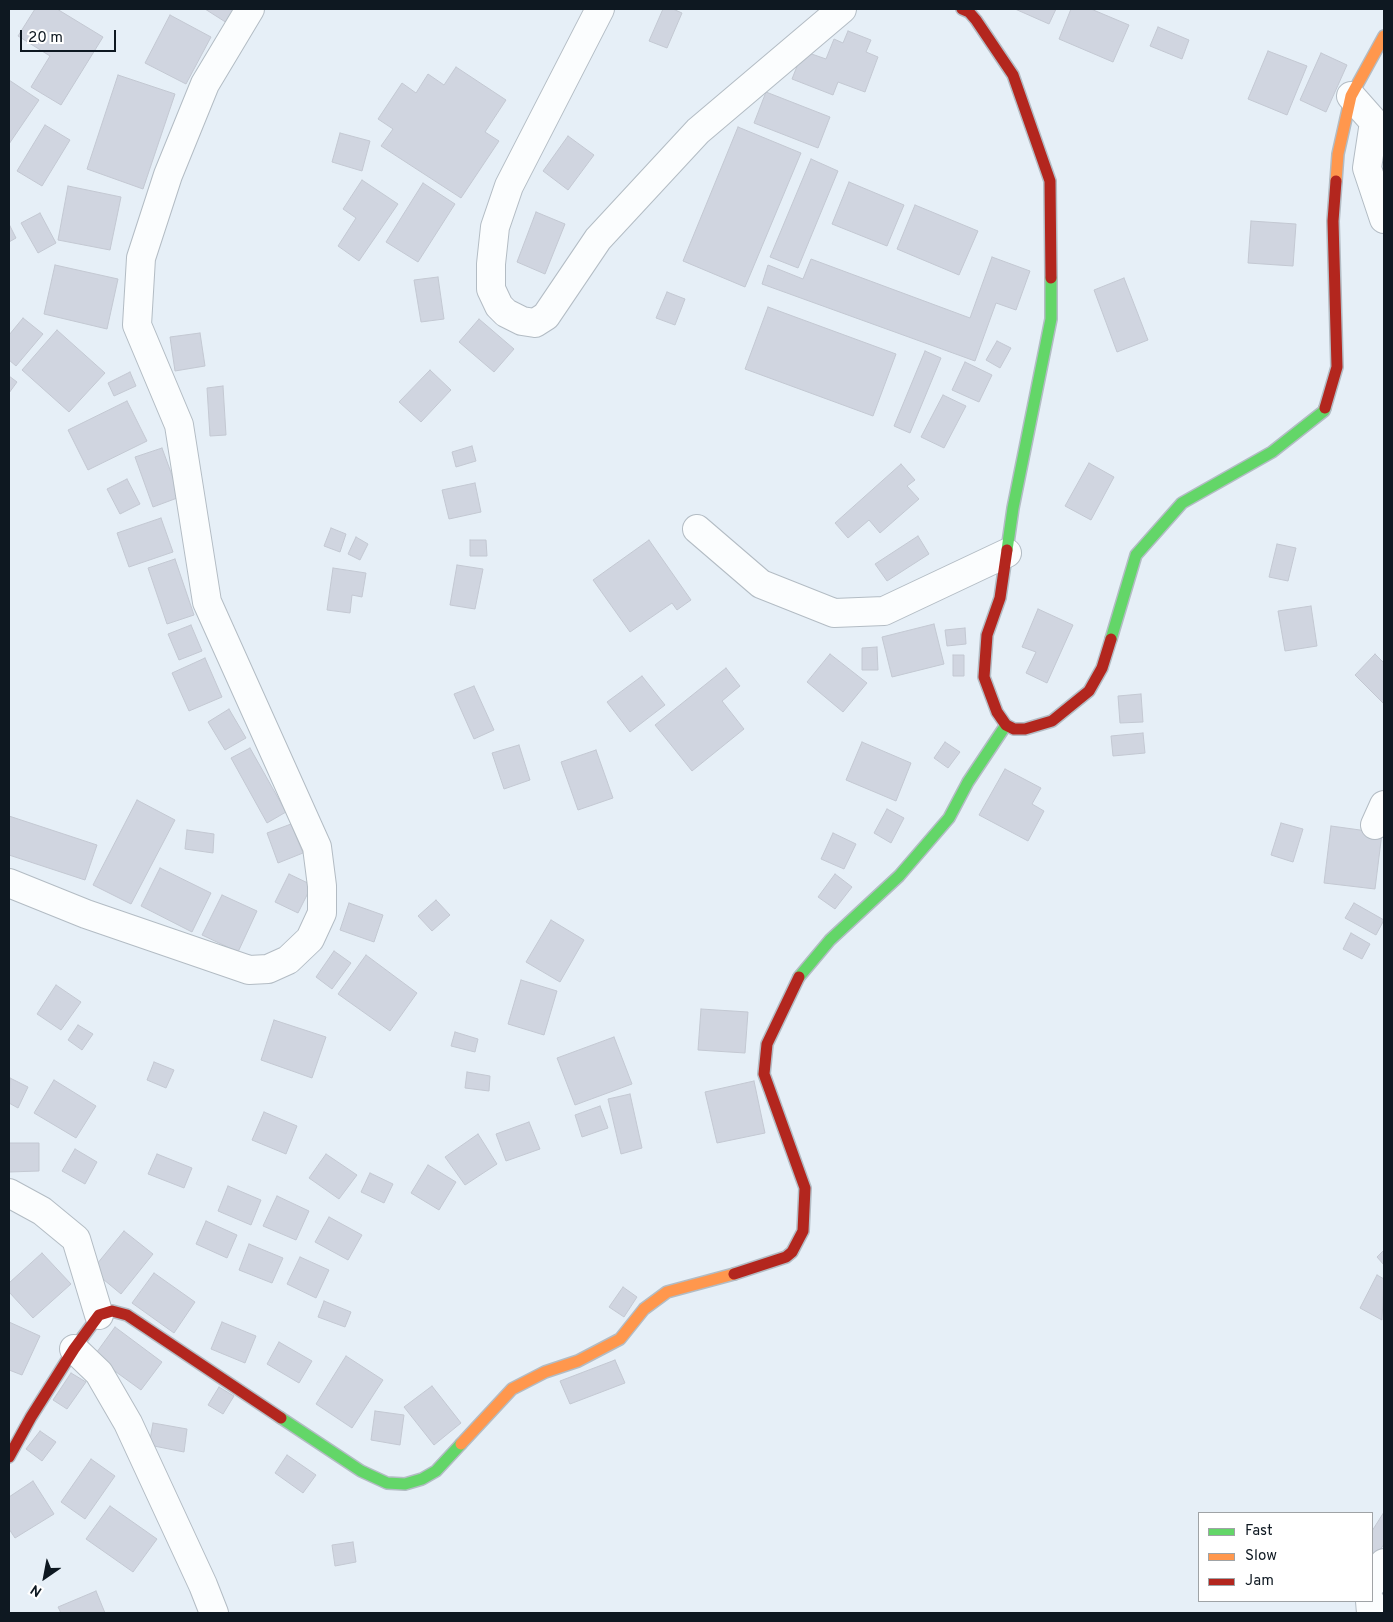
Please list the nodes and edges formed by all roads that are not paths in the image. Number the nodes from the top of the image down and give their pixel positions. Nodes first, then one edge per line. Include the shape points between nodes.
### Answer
1 (250, 9) edge
2 (600, 9) edge
3 (842, 9) edge
4 (973, 12) edge
5 (1384, 36) edge
6 (1351, 96) junction
7 (1384, 219) edge
8 (697, 529) dead end
9 (1007, 553) junction
10 (1006, 725) junction
11 (9, 883) edge
12 (9, 1193) edge
13 (100, 1315) junction
14 (74, 1349) junction
15 (9, 1457) edge
16 (1384, 1563) edge
17 (1373, 1581) edge
18 (214, 1613) edge

1 - 11 street via 205,84 168,176 141,258 137,325 179,425 207,602 317,847 322,913 310,939 288,960 268,969 249,970 86,914
2 - 3 street via 509,186 495,227 491,289 506,313 522,321 535,323 546,316 598,239 698,131
4 - 9 street via 1013,75 1050,181 1050,319
5 - 6 street
6 - 7 street via 1374,122 1367,168
6 - 10 street via 1338,154 1333,221 1337,367 1324,411 1272,452 1182,503 1136,555 1102,668 1089,691 1066,712 1042,726 1020,729
8 - 9 street via 760,584 834,613 884,611
9 - 10 street via 1000,598 987,634 984,677 997,712
10 - 13 street via 937,833 899,876 830,940 796,981 770,1038 764,1074 805,1188 803,1231 786,1257 772,1264 663,1294 644,1309 620,1339 578,1361 512,1388 436,1471 405,1484 387,1483 361,1471 127,1315 112,1311
12 - 13 street via 42,1211 76,1239
13 - 14 street
14 - 15 street via 30,1417
14 - 18 street via 99,1373 128,1423
16 - 17 street

